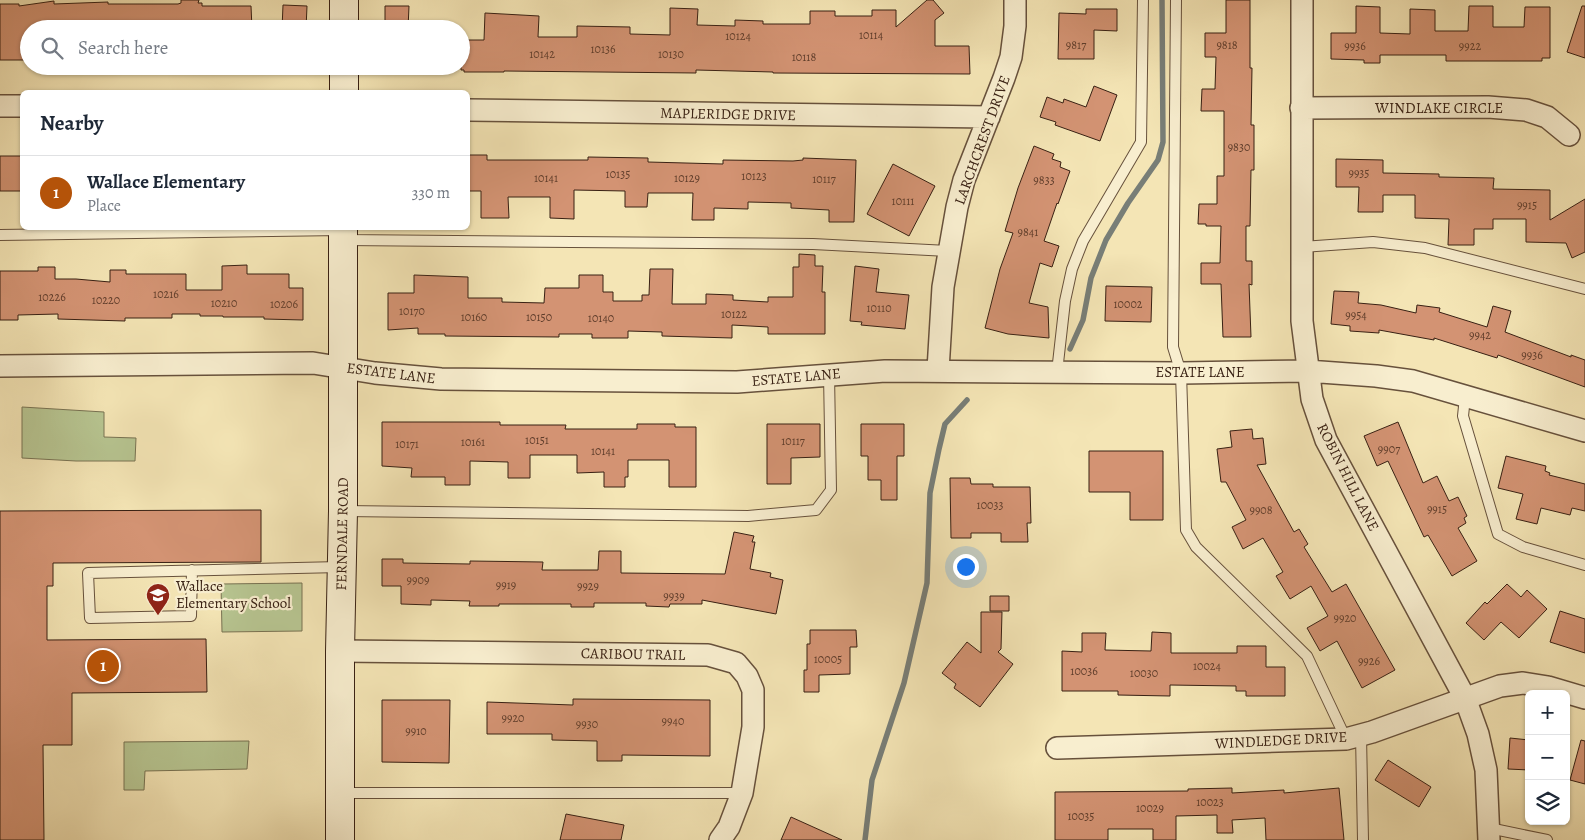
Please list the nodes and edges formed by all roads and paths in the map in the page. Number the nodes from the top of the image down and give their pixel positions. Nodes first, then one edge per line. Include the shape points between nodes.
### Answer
1 (344, 0) edge
2 (1015, 0) edge
3 (1143, 0) edge
4 (1176, 0) edge
5 (1302, 0) edge
6 (344, 20) edge
7 (344, 75) edge
8 (344, 90) edge
9 (0, 106) edge
10 (20, 106) edge
11 (1301, 108) junction
12 (470, 110) edge
13 (989, 117) junction
14 (1569, 135) dead end
15 (343, 232) edge
16 (0, 235) edge
17 (1302, 247) junction
18 (948, 251) junction
19 (1585, 289) edge
20 (0, 366) edge
21 (344, 368) junction
22 (938, 370) junction
23 (1057, 372) junction
24 (1307, 372) junction
25 (1181, 373) junction
26 (830, 374) junction
27 (1465, 397) junction
28 (1585, 431) edge
29 (344, 511) junction
30 (1585, 565) edge
31 (342, 567) junction
32 (192, 570) junction
33 (340, 651) junction
34 (1465, 698) junction
35 (1585, 698) edge
36 (1353, 737) junction
37 (1057, 748) dead end
38 (339, 793) junction
39 (742, 793) junction
40 (1489, 834) edge
41 (340, 840) edge
42 (720, 840) edge
43 (1363, 840) edge
44 (1547, 840) edge

1 - 6 street
2 - 13 street, LARCHCREST DRIVE via 1011,56
3 - 23 lane via 1141,142 1082,241 1065,301
4 - 25 lane via 1173,347
5 - 11 street, ROBIN HILL LANE
7 - 8 street
9 - 10 street
11 - 14 street, WINDLAKE CIRCLE via 1488,107 1526,110 1547,117
11 - 17 street, ROBIN HILL LANE
12 - 13 street, MAPLERIDGE DRIVE
13 - 18 street, LARCHCREST DRIVE via 964,180
15 - 16 lane
15 - 18 lane via 813,244
15 - 21 street, FERNDALE ROAD
17 - 19 lane via 1373,242 1425,248
17 - 24 street, ROBIN HILL LANE via 1302,321
18 - 22 street, LARCHCREST DRIVE via 942,287
20 - 21 street, ESTATE LANE via 313,363
21 - 26 street, ESTATE LANE via 441,380 737,382
21 - 29 street, FERNDALE ROAD
22 - 23 street, ESTATE LANE
22 - 26 street, ESTATE LANE
23 - 25 street, ESTATE LANE
24 - 25 street, ESTATE LANE
24 - 27 street, ESTATE LANE via 1413,381
24 - 34 street, ROBIN HILL LANE via 1326,440
25 - 36 lane via 1186,530 1196,547 1307,656
26 - 29 lane via 832,490 816,510 748,516
27 - 28 street, ESTATE LANE
27 - 30 lane via 1463,416 1498,534 1523,547
29 - 31 street, FERNDALE ROAD
31 - 32 lane
31 - 33 street, FERNDALE ROAD
32 - 32 lane via 88,573 90,618 192,616
33 - 38 street, FERNDALE ROAD
33 - 39 street, CARIBOU TRAIL via 708,655 736,663 753,690 753,727
34 - 35 street, WINDLEDGE DRIVE via 1500,686 1523,684 1548,687
34 - 36 street, WINDLEDGE DRIVE
34 - 40 street, ROBIN HILL LANE via 1486,770
36 - 37 street, WINDLEDGE DRIVE
36 - 43 lane
38 - 39 lane
38 - 41 street, FERNDALE ROAD
39 - 42 street, CARIBOU TRAIL via 729,827
40 - 44 lane

